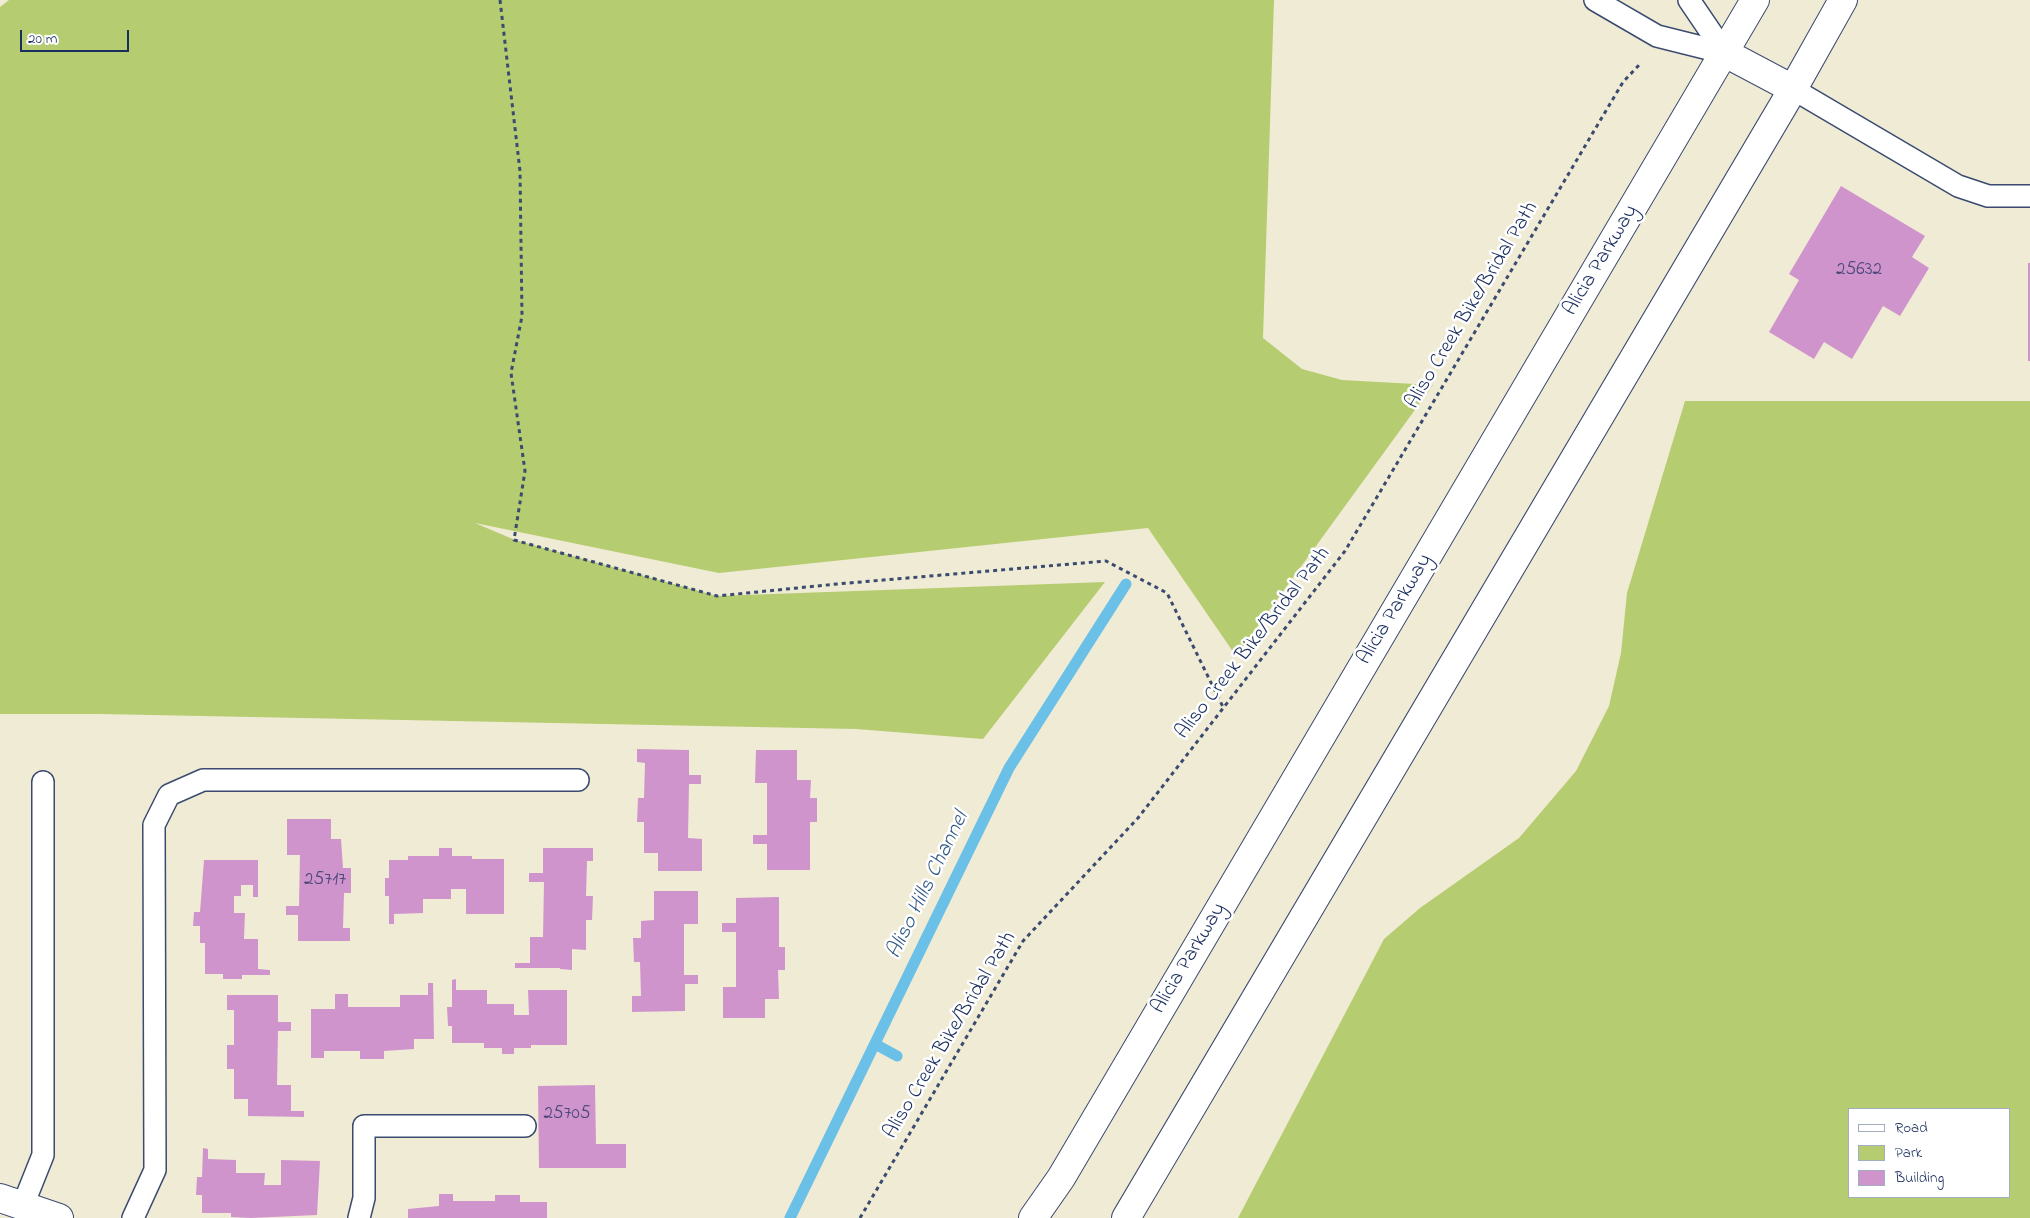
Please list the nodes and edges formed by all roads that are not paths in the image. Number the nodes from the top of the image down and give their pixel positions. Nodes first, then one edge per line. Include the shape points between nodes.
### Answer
1 (1595, 0) edge
2 (1689, 0) edge
3 (1755, 0) edge
4 (1843, 0) edge
5 (1724, 53) junction
6 (1793, 89) junction
7 (2030, 196) edge
8 (578, 780) dead end
9 (43, 782) dead end
10 (524, 1126) dead end
11 (12, 1202) edge
12 (60, 1218) edge
13 (133, 1218) edge
14 (359, 1218) edge
15 (1033, 1218) edge
16 (1126, 1218) edge

1 - 5 lane via 1657,36
2 - 5 lane
3 - 5 main road, Alicia Parkway
4 - 6 main road
5 - 6 main road
5 - 15 main road, Alicia Parkway via 1066,1169
6 - 7 lane via 1958,186 1988,196
6 - 16 main road
8 - 13 lane via 203,780 169,795 154,825 155,1170
9 - 11 lane via 43,1155
10 - 14 lane via 364,1126 364,1198
11 - 12 main road

